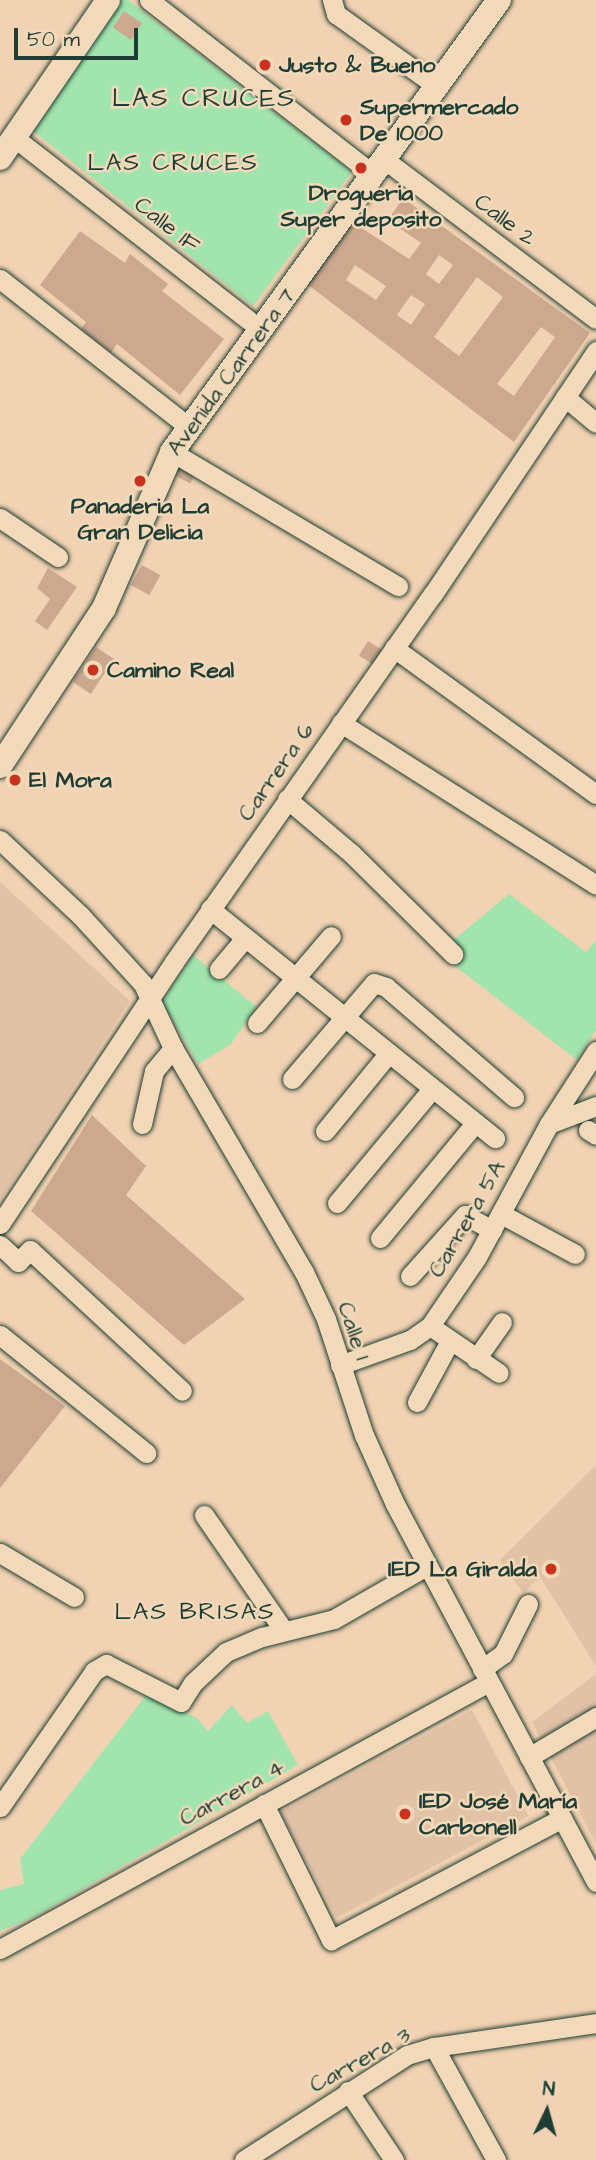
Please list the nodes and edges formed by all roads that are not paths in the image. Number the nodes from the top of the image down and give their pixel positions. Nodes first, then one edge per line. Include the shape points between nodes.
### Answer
1 (108, 0) edge
2 (149, 0) edge
3 (332, 0) edge
4 (499, 0) edge
5 (438, 87) junction
6 (12, 144) edge
7 (380, 167) junction
8 (0, 279) edge
9 (596, 319) edge
10 (256, 328) junction
11 (596, 351) edge
12 (565, 397) junction
13 (596, 423) edge
14 (189, 426) junction
15 (172, 452) junction
16 (0, 518) edge
17 (58, 557) dead end
18 (398, 586) dead end
19 (394, 648) junction
20 (341, 723) junction
21 (0, 766) edge
22 (596, 794) edge
23 (287, 799) junction
24 (0, 841) edge
25 (596, 885) edge
26 (211, 909) junction
27 (331, 936) dead end
28 (245, 938) junction
29 (453, 954) dead end
30 (219, 969) dead end
31 (295, 981) junction
32 (150, 999) junction
33 (342, 1018) junction
34 (257, 1023) dead end
35 (173, 1048) junction
36 (596, 1051) edge
37 (388, 1054) junction
38 (292, 1079) dead end
39 (575, 1084) junction
40 (432, 1089) junction
41 (514, 1097) dead end
42 (596, 1099) edge
43 (596, 1105) edge
44 (475, 1123) junction
45 (142, 1124) dead end
46 (549, 1124) junction
47 (325, 1131) dead end
48 (495, 1138) dead end
49 (337, 1203) dead end
50 (497, 1222) junction
51 (0, 1224) edge
52 (380, 1238) dead end
53 (0, 1245) edge
54 (575, 1254) dead end
55 (410, 1276) dead end
56 (502, 1322) dead end
57 (429, 1326) junction
58 (0, 1335) edge
59 (450, 1341) junction
60 (476, 1359) junction
61 (340, 1365) junction
62 (499, 1373) dead end
63 (182, 1391) dead end
64 (417, 1402) dead end
65 (146, 1453) dead end
66 (204, 1515) dead end
67 (0, 1553) edge
68 (426, 1566) junction
69 (74, 1597) dead end
70 (528, 1604) dead end
71 (284, 1631) junction
72 (486, 1675) junction
73 (596, 1717) edge
74 (529, 1757) junction
75 (264, 1804) junction
76 (0, 1807) edge
77 (562, 1818) junction
78 (596, 1882) edge
79 (0, 1949) edge
80 (596, 2023) edge
81 (434, 2047) junction
82 (348, 2091) junction
83 (243, 2160) edge
84 (394, 2160) edge
85 (496, 2160) edge

1 - 6 main road
2 - 7 street, Calle 2
3 - 5 street via 336,14
4 - 5 main road, Avenida Carrera 7
5 - 7 main road, Avenida Carrera 7
6 - 10 street, Calle 1F
7 - 9 street, Calle 2
7 - 10 main road, Avenida Carrera 7
8 - 14 street
10 - 14 main road, Avenida Carrera 7
11 - 12 street, Carrera 6
12 - 13 street
12 - 19 street, Carrera 6
14 - 15 main road, Avenida Carrera 7
15 - 18 street
15 - 21 main road, Avenida Carrera 7 via 104,608
16 - 17 street
19 - 20 street, Carrera 6
19 - 22 street
20 - 23 street, Carrera 6
20 - 25 street
23 - 26 street, Carrera 6
23 - 29 street via 351,853
24 - 32 street, Calle 1 via 80,915 137,976
26 - 28 street
26 - 32 street, Carrera 6
27 - 31 street
28 - 30 street
28 - 31 street
31 - 33 street
31 - 34 street
32 - 35 street, Calle 1
32 - 51 street, Carrera 6
33 - 37 street
33 - 38 street
33 - 41 street via 368,986 386,987
35 - 45 street via 155,1071
35 - 61 street, Calle 1 via 304,1272 326,1319
36 - 39 street, Carrera 5A
37 - 40 street
37 - 47 street
39 - 42 street
39 - 46 street, Carrera 5A
40 - 44 street
40 - 49 street
43 - 46 street
44 - 48 street
44 - 52 street
46 - 50 street, Carrera 5A
50 - 54 street
50 - 55 street via 465,1215
50 - 57 street, Carrera 5A
53 - 63 street via 18,1262 30,1250
56 - 60 street
57 - 59 street
57 - 61 street, Carrera 5A via 410,1340
58 - 65 street
59 - 60 street
59 - 64 street
60 - 62 street
61 - 68 street, Calle 1 via 364,1435
66 - 71 street
67 - 69 street
68 - 71 street via 334,1619
68 - 72 street, Calle 1
70 - 72 street, Carrera 4 via 503,1654
71 - 76 street via 226,1652 193,1683 181,1702 106,1664 85,1682
72 - 74 street, Calle 1
72 - 75 street, Carrera 4
73 - 74 street
74 - 77 street, Calle 1
75 - 77 street via 331,1940
75 - 79 street, Carrera 4
77 - 78 street, Calle 1
80 - 81 street, Carrera 3
81 - 82 street, Carrera 3 via 408,2055
81 - 85 street
82 - 83 street, Carrera 3
82 - 84 street

